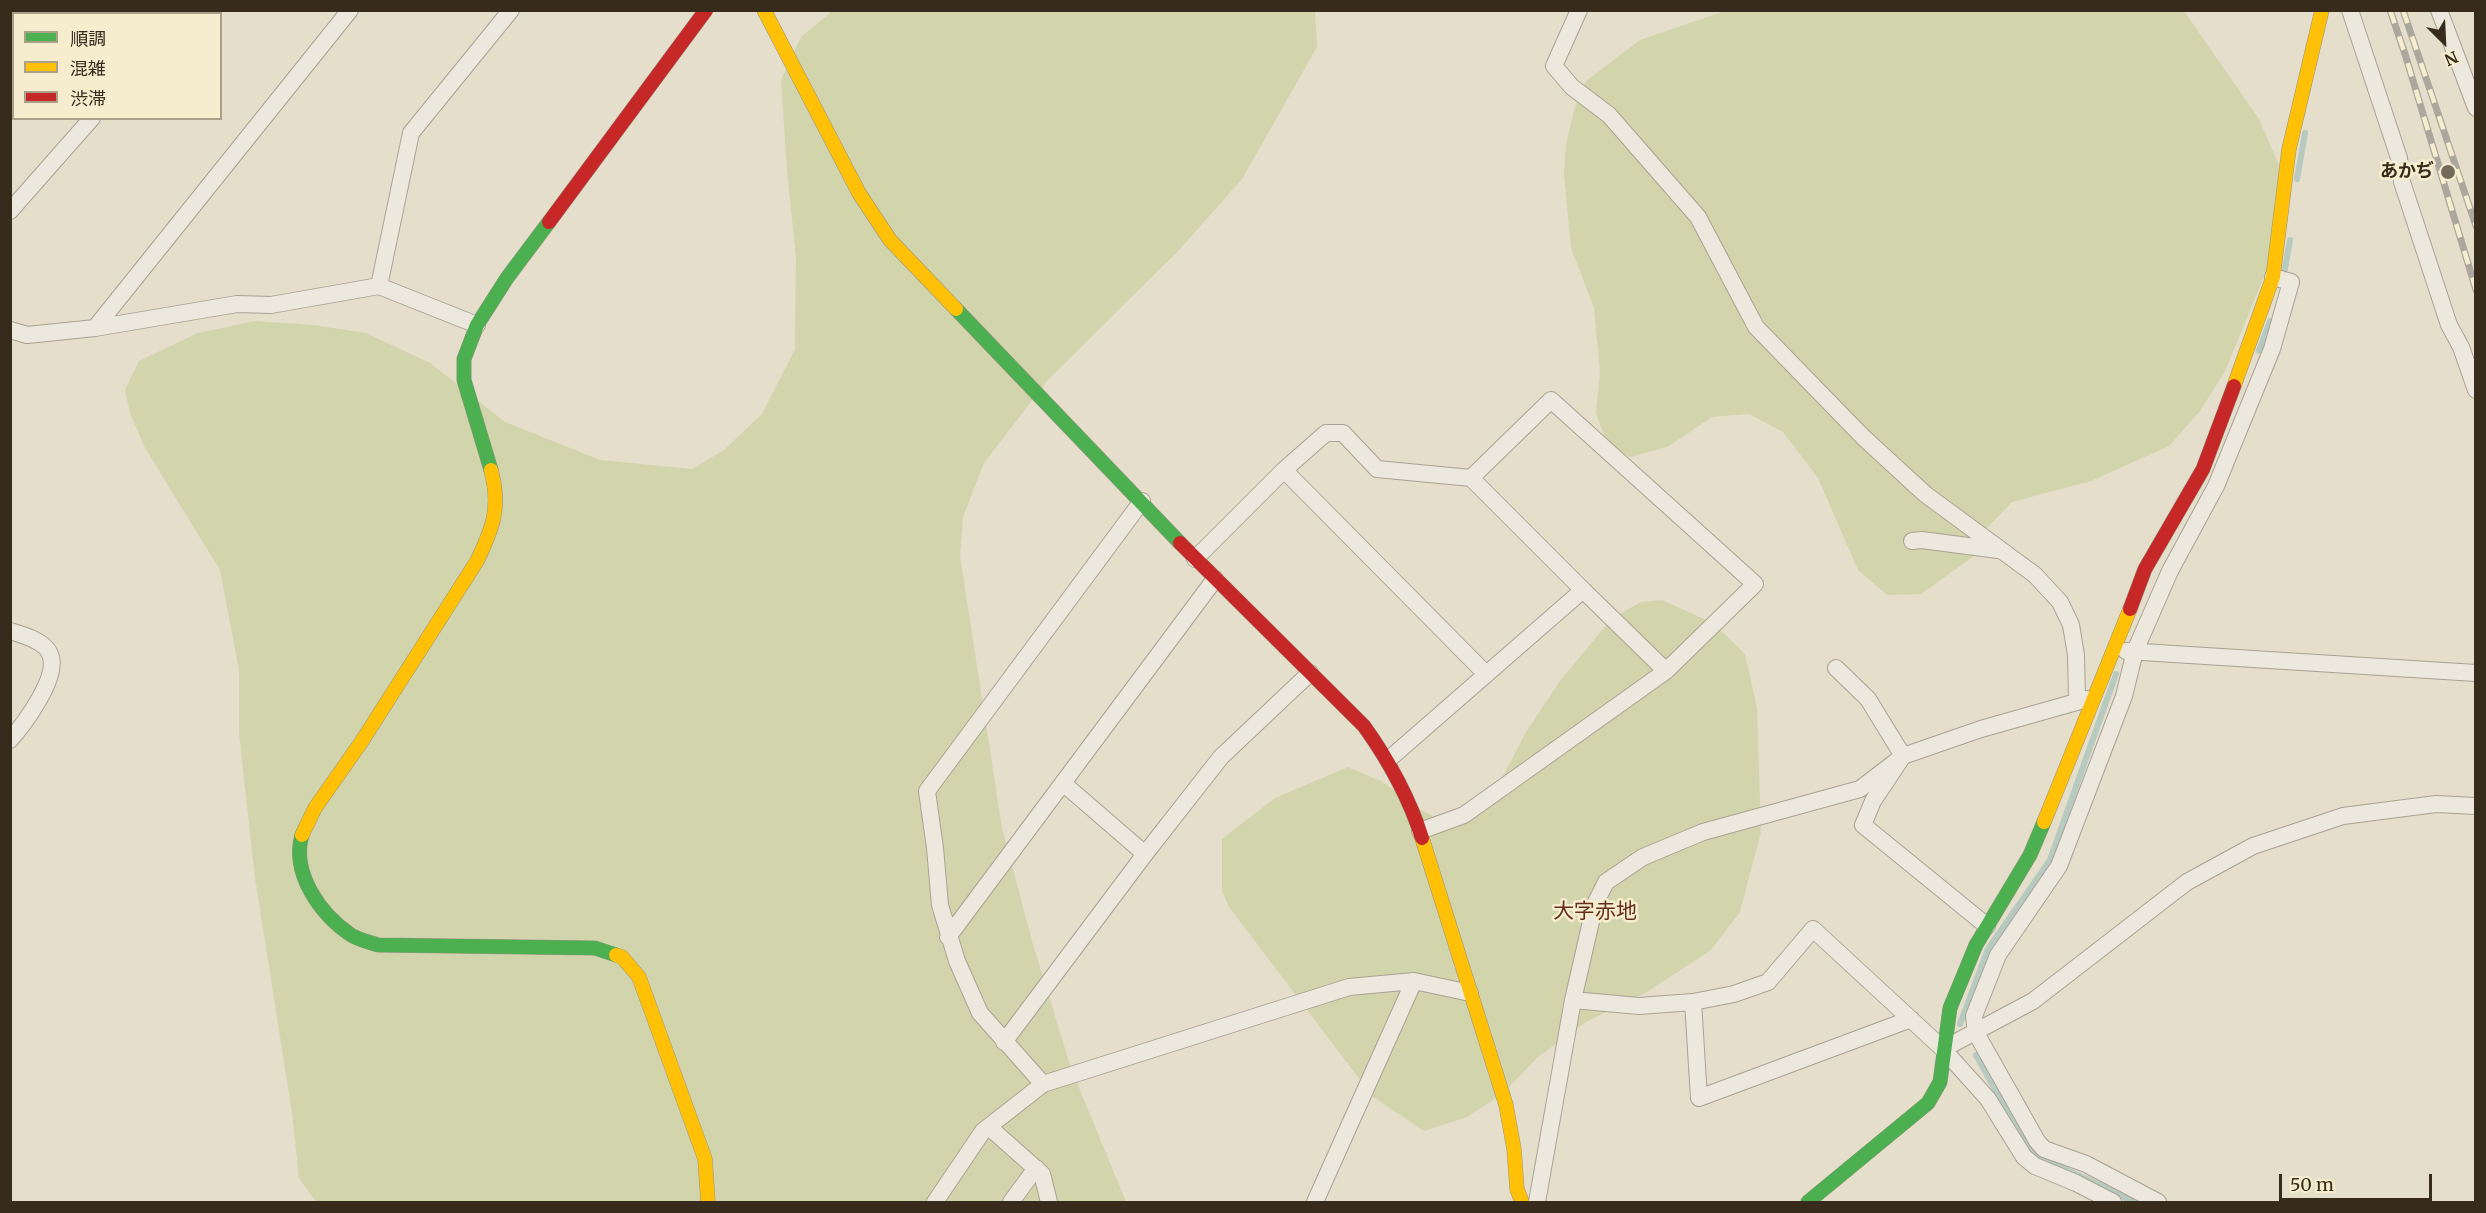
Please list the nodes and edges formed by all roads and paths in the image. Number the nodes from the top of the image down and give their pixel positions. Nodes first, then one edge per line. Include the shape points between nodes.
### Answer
1 (350, 10) edge
2 (511, 10) edge
3 (706, 10) edge
4 (764, 10) edge
5 (1579, 10) edge
6 (2322, 10) edge
7 (2350, 10) edge
8 (2439, 10) edge
9 (2475, 108) edge
10 (90, 120) edge
11 (10, 211) edge
12 (2280, 279) junction
13 (379, 286) junction
14 (477, 325) junction
15 (94, 327) junction
16 (10, 330) edge
17 (2475, 390) edge
18 (1284, 470) junction
19 (1471, 478) junction
20 (1142, 501) junction
21 (1912, 541) dead end
22 (2002, 551) junction
23 (1195, 559) junction
24 (1215, 579) junction
25 (1583, 590) junction
26 (10, 632) edge
27 (2114, 650) junction
28 (2134, 651) junction
29 (1836, 668) dead end
30 (1666, 671) junction
31 (1310, 673) junction
32 (2475, 673) edge
33 (1486, 674) junction
34 (2085, 699) junction
35 (10, 740) edge
36 (1903, 756) junction
37 (1388, 759) junction
38 (1064, 784) junction
39 (2475, 806) edge
40 (1420, 831) junction
41 (1145, 854) junction
42 (1987, 926) junction
43 (948, 937) junction
44 (1414, 981) junction
45 (1470, 993) junction
46 (1573, 1000) junction
47 (1693, 1002) junction
48 (1911, 1020) junction
49 (1976, 1033) junction
50 (1004, 1042) junction
51 (1943, 1049) junction
52 (1043, 1084) junction
53 (989, 1126) junction
54 (1036, 1168) junction
55 (708, 1203) edge
56 (935, 1203) edge
57 (1011, 1203) edge
58 (1049, 1203) edge
59 (1315, 1203) edge
60 (1522, 1203) edge
61 (1537, 1203) edge
62 (1808, 1203) edge
63 (2113, 1203) edge
64 (2158, 1203) edge

1 - 15 street
2 - 13 street via 411,133
3 - 14 street via 507,278
4 - 20 street via 859,193 890,240
5 - 22 street via 1554,66 1572,87 1609,115 1698,217 1756,327 1863,438 1925,494
6 - 12 street via 2289,149
7 - 17 street via 2449,325
8 - 9 street
10 - 11 street
12 - 27 street via 2203,469 2145,569
12 - 28 street via 2291,282 2272,349 2216,486 2170,571
13 - 14 street
13 - 15 street via 271,305 237,304
14 - 55 street via 464,359 464,380 497,497 492,530 477,561 316,808 302,835 300,862 306,881 330,918 354,936 378,945 596,948 622,957 639,977 701,1149
15 - 16 street via 27,335
18 - 19 street via 1326,433 1342,433 1377,469
18 - 23 street
18 - 33 street
19 - 25 street
19 - 30 street via 1551,400 1755,584
20 - 23 street
20 - 43 street via 927,790 940,905
21 - 22 street
22 - 34 street via 2034,575 2060,602 2071,625
23 - 24 street
24 - 31 street
24 - 38 street
25 - 30 street
25 - 33 street
26 - 35 street via 42,644 53,665 49,683
27 - 28 street
27 - 34 street
28 - 32 street
28 - 49 street via 2124,696 2059,866 1998,955 1974,1016
29 - 36 street via 1868,699
30 - 40 street via 1464,815
31 - 37 street via 1364,726
31 - 41 street via 1221,757
33 - 37 street
34 - 36 street
34 - 42 street via 2077,742 2030,855
36 - 42 street via 1873,801 1863,825
36 - 46 street via 1860,789 1703,832 1643,857 1606,882 1595,904
37 - 40 street
38 - 41 street
38 - 43 street
39 - 49 street via 2436,804 2343,816 2253,846 2187,882 2033,1001
40 - 45 street
41 - 50 street
42 - 51 street via 1950,1008
43 - 50 street via 980,1013
44 - 45 street
44 - 52 street via 1349,987
44 - 59 street
45 - 60 street via 1506,1105
46 - 47 street via 1639,1006
46 - 61 street
47 - 48 street via 1768,982 1813,929
47 - 48 street via 1699,1098
48 - 51 street
49 - 51 street
49 - 64 street via 2044,1149 2086,1164
50 - 52 street
51 - 62 street via 1940,1082 1928,1103
51 - 63 street via 1988,1099 2024,1157 2034,1166
52 - 53 street
53 - 54 street
53 - 56 street
54 - 57 street
54 - 58 street via 1042,1174

